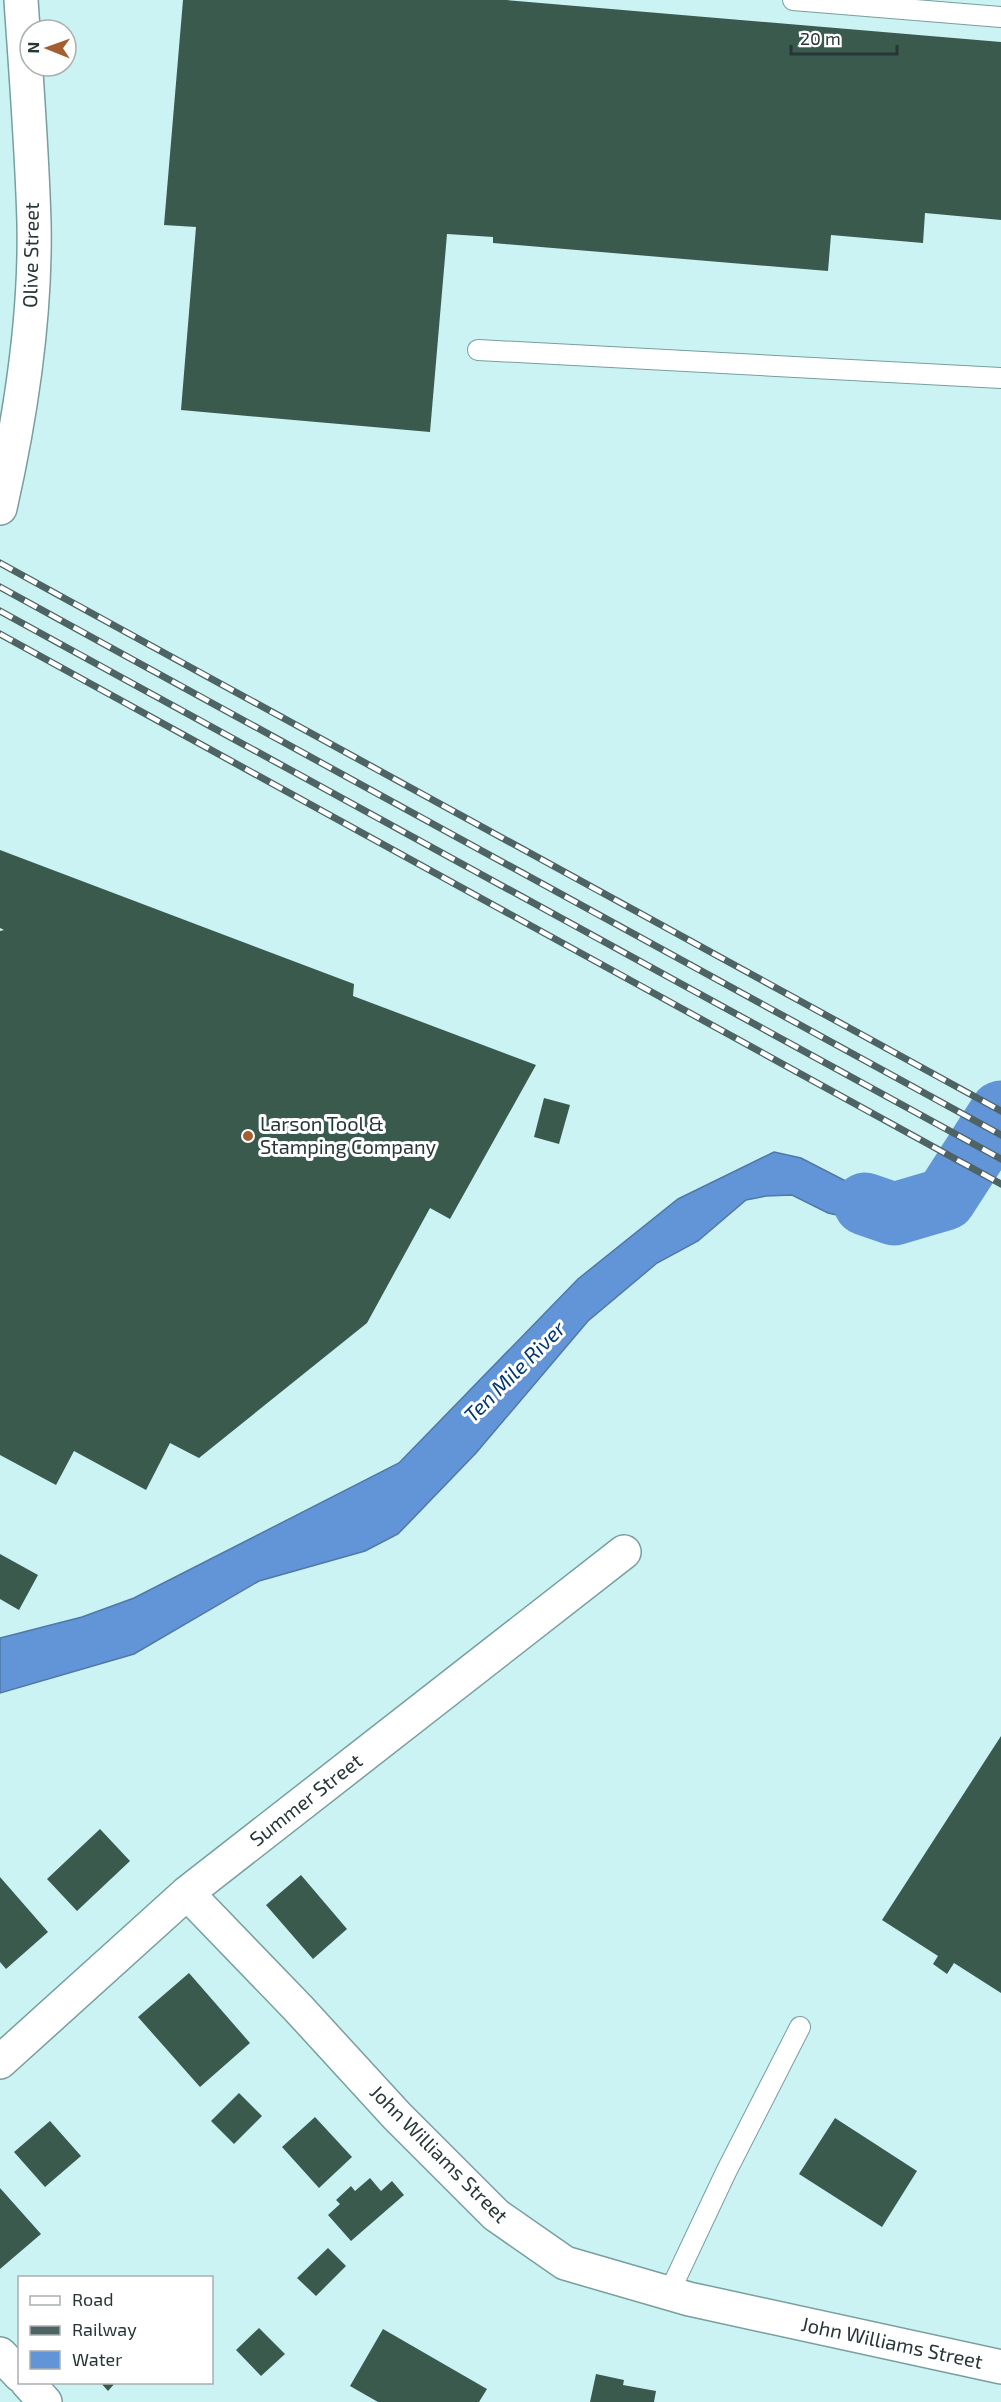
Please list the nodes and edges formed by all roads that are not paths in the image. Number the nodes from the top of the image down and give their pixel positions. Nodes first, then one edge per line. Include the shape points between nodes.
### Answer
1 (21, 0) edge
2 (794, 0) edge
3 (1001, 17) edge
4 (478, 350) dead end
5 (1001, 378) edge
6 (0, 508) edge
7 (624, 1552) dead end
8 (187, 1893) junction
9 (800, 2027) dead end
10 (0, 2062) edge
11 (669, 2293) junction
12 (0, 2354) edge
13 (1001, 2367) edge
14 (18, 2373) edge
15 (29, 2384) edge
16 (45, 2402) edge

1 - 6 street, Olive Street via 34,224 32,302 15,440
2 - 3 lane
4 - 5 lane
7 - 8 street, Summer Street
8 - 10 street, Summer Street
8 - 11 street, John Williams Street via 496,2215 565,2263
9 - 11 lane
11 - 13 street, John Williams Street
12 - 14 street
15 - 16 street

